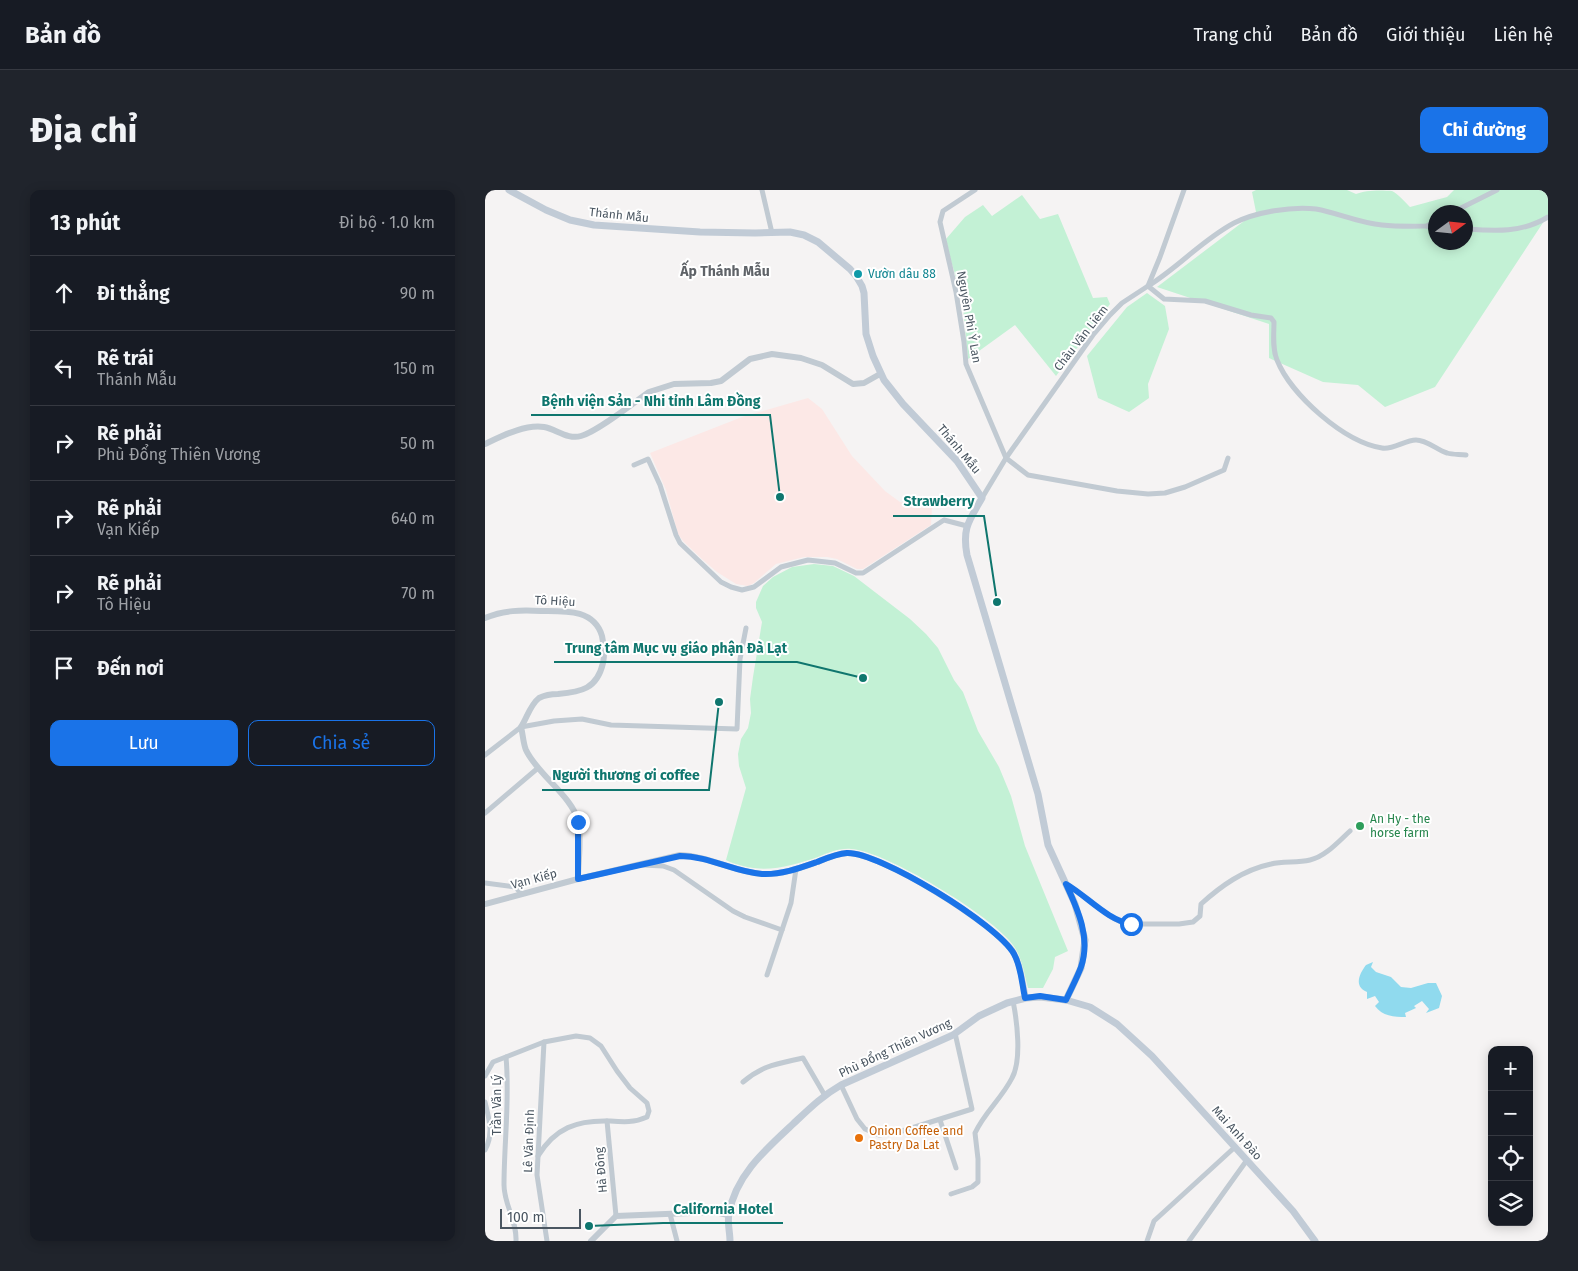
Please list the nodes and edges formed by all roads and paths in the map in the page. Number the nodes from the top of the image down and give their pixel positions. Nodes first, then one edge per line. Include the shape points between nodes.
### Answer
1 (509, 190) edge
2 (762, 190) edge
3 (975, 190) edge
4 (1184, 190) edge
5 (1497, 190) edge
6 (1467, 205) edge
7 (1548, 217) edge
8 (1426, 226) edge
9 (1473, 229) edge
10 (772, 233) junction
11 (1148, 286) junction
12 (880, 374) junction
13 (485, 444) edge
14 (1466, 455) dead end
15 (1006, 458) junction
16 (1228, 458) dead end
17 (634, 465) dead end
18 (982, 498) junction
19 (967, 526) junction
20 (485, 618) edge
21 (746, 628) dead end
22 (521, 727) junction
23 (485, 755) edge
24 (538, 768) junction
25 (485, 813) edge
26 (1350, 831) dead end
27 (639, 865) junction
28 (796, 868) junction
29 (578, 879) junction
30 (485, 883) edge
31 (1066, 884) junction
32 (522, 894) junction
33 (485, 904) edge
34 (782, 930) junction
35 (767, 975) dead end
36 (1025, 998) junction
37 (1066, 1000) junction
38 (1013, 1001) junction
39 (955, 1033) junction
40 (544, 1042) junction
41 (1138, 1044) joint
42 (506, 1057) junction
43 (485, 1076) edge
44 (743, 1082) dead end
45 (841, 1085) junction
46 (824, 1094) junction
47 (485, 1102) edge
48 (940, 1120) junction
49 (607, 1121) junction
50 (1235, 1147) junction
51 (485, 1150) edge
52 (538, 1156) junction
53 (1247, 1160) junction
54 (956, 1168) dead end
55 (951, 1194) dead end
56 (670, 1214) junction
57 (728, 1215) junction
58 (616, 1216) junction
59 (593, 1240) edge
60 (516, 1241) edge
61 (547, 1241) edge
62 (677, 1241) edge
63 (730, 1241) edge
64 (1147, 1241) edge
65 (1189, 1241) edge
66 (1315, 1241) edge

1 - 10 main road, Thánh Mẫu via 546,210 594,225
2 - 10 street
3 - 15 street, Nguyên Phi Ỷ Lan via 943,211 940,218 956,292 966,364
4 - 11 street
5 - 6 street
7 - 9 street via 1519,229
8 - 11 street, Châu Văn Liêm via 1382,225 1314,209 1281,210 1226,228
10 - 12 main road, Thánh Mẫu via 790,232 818,242 856,276 864,293 866,334
11 - 14 street via 1164,299 1205,301 1271,318 1275,322 1274,349 1282,371 1324,419 1363,442 1384,449 1415,440 1448,454
11 - 15 street, Châu Văn Liêm via 1103,322
12 - 13 street via 853,384 822,365 801,358 763,355 750,359 717,382 657,388 581,436 532,427
12 - 18 main road, Thánh Mẫu via 903,404 957,461
15 - 16 street via 1028,475 1149,494 1185,487 1224,470
15 - 18 street, Châu Văn Liêm
17 - 19 street via 649,459 680,543 721,582 742,590 754,587 781,568 808,560 835,563 863,573 944,520
18 - 19 main road
19 - 31 main road via 964,540 973,579 1035,785 1048,845
20 - 22 street, Tô Hiệu via 511,611 577,612 591,619 601,634 604,662 595,682 585,689 543,696 535,702
21 - 22 street via 740,659 737,729 611,725 582,719
22 - 23 street
22 - 24 street via 527,750
24 - 25 street
24 - 29 street via 577,818
26 - 31 street via 1331,849 1312,860 1271,863 1223,885 1201,904 1200,916 1193,922 1121,922
27 - 28 street, Vạn Kiếp via 688,856 761,874
27 - 29 street, Vạn Kiếp
27 - 34 street via 663,866 673,870 739,914
28 - 34 street via 791,903
28 - 36 street, Vạn Kiếp via 849,853 871,859 920,884 953,903 1001,939 1016,959
29 - 32 street, Vạn Kiếp
30 - 32 street via 515,887
31 - 37 main road via 1085,940 1081,968
32 - 33 street, Vạn Kiếp
34 - 35 street
36 - 37 main road, Phù Đổng Thiên Vương via 1040,996
36 - 38 main road, Phù Đổng Thiên Vương
37 - 41 main road, Phù Đổng Thiên Vương via 1090,1008 1117,1024
38 - 39 main road, Phù Đổng Thiên Vương via 979,1016
38 - 55 street via 1017,1034 1014,1076 975,1132 978,1182
39 - 45 main road, Phù Đổng Thiên Vương
39 - 48 street via 972,1109
40 - 42 street
40 - 49 street via 576,1036 591,1038 601,1046 630,1088 647,1103 647,1116 638,1121
40 - 52 street, Lê Văn Định
41 - 50 main road, Mai Anh Đào
42 - 43 street via 493,1062
42 - 60 street, Trần Văn Lý via 504,1184 505,1199 517,1232
44 - 46 street via 755,1071 769,1065 803,1058
45 - 46 main road, Phù Đổng Thiên Vương
45 - 48 street via 857,1119 865,1129 879,1134 899,1132
46 - 57 main road, Phù Đổng Thiên Vương via 760,1154 740,1183
47 - 51 street via 491,1132
48 - 54 street
49 - 52 street via 563,1129 546,1142
49 - 58 street, Hà Đông
50 - 53 main road, Mai Anh Đào
50 - 64 street via 1154,1221
52 - 61 street, Lê Văn Định via 538,1185
53 - 65 street
53 - 66 main road, Mai Anh Đào
56 - 57 street via 715,1212
56 - 58 street
56 - 62 street
57 - 63 main road, Phù Đổng Thiên Vương
58 - 59 street

